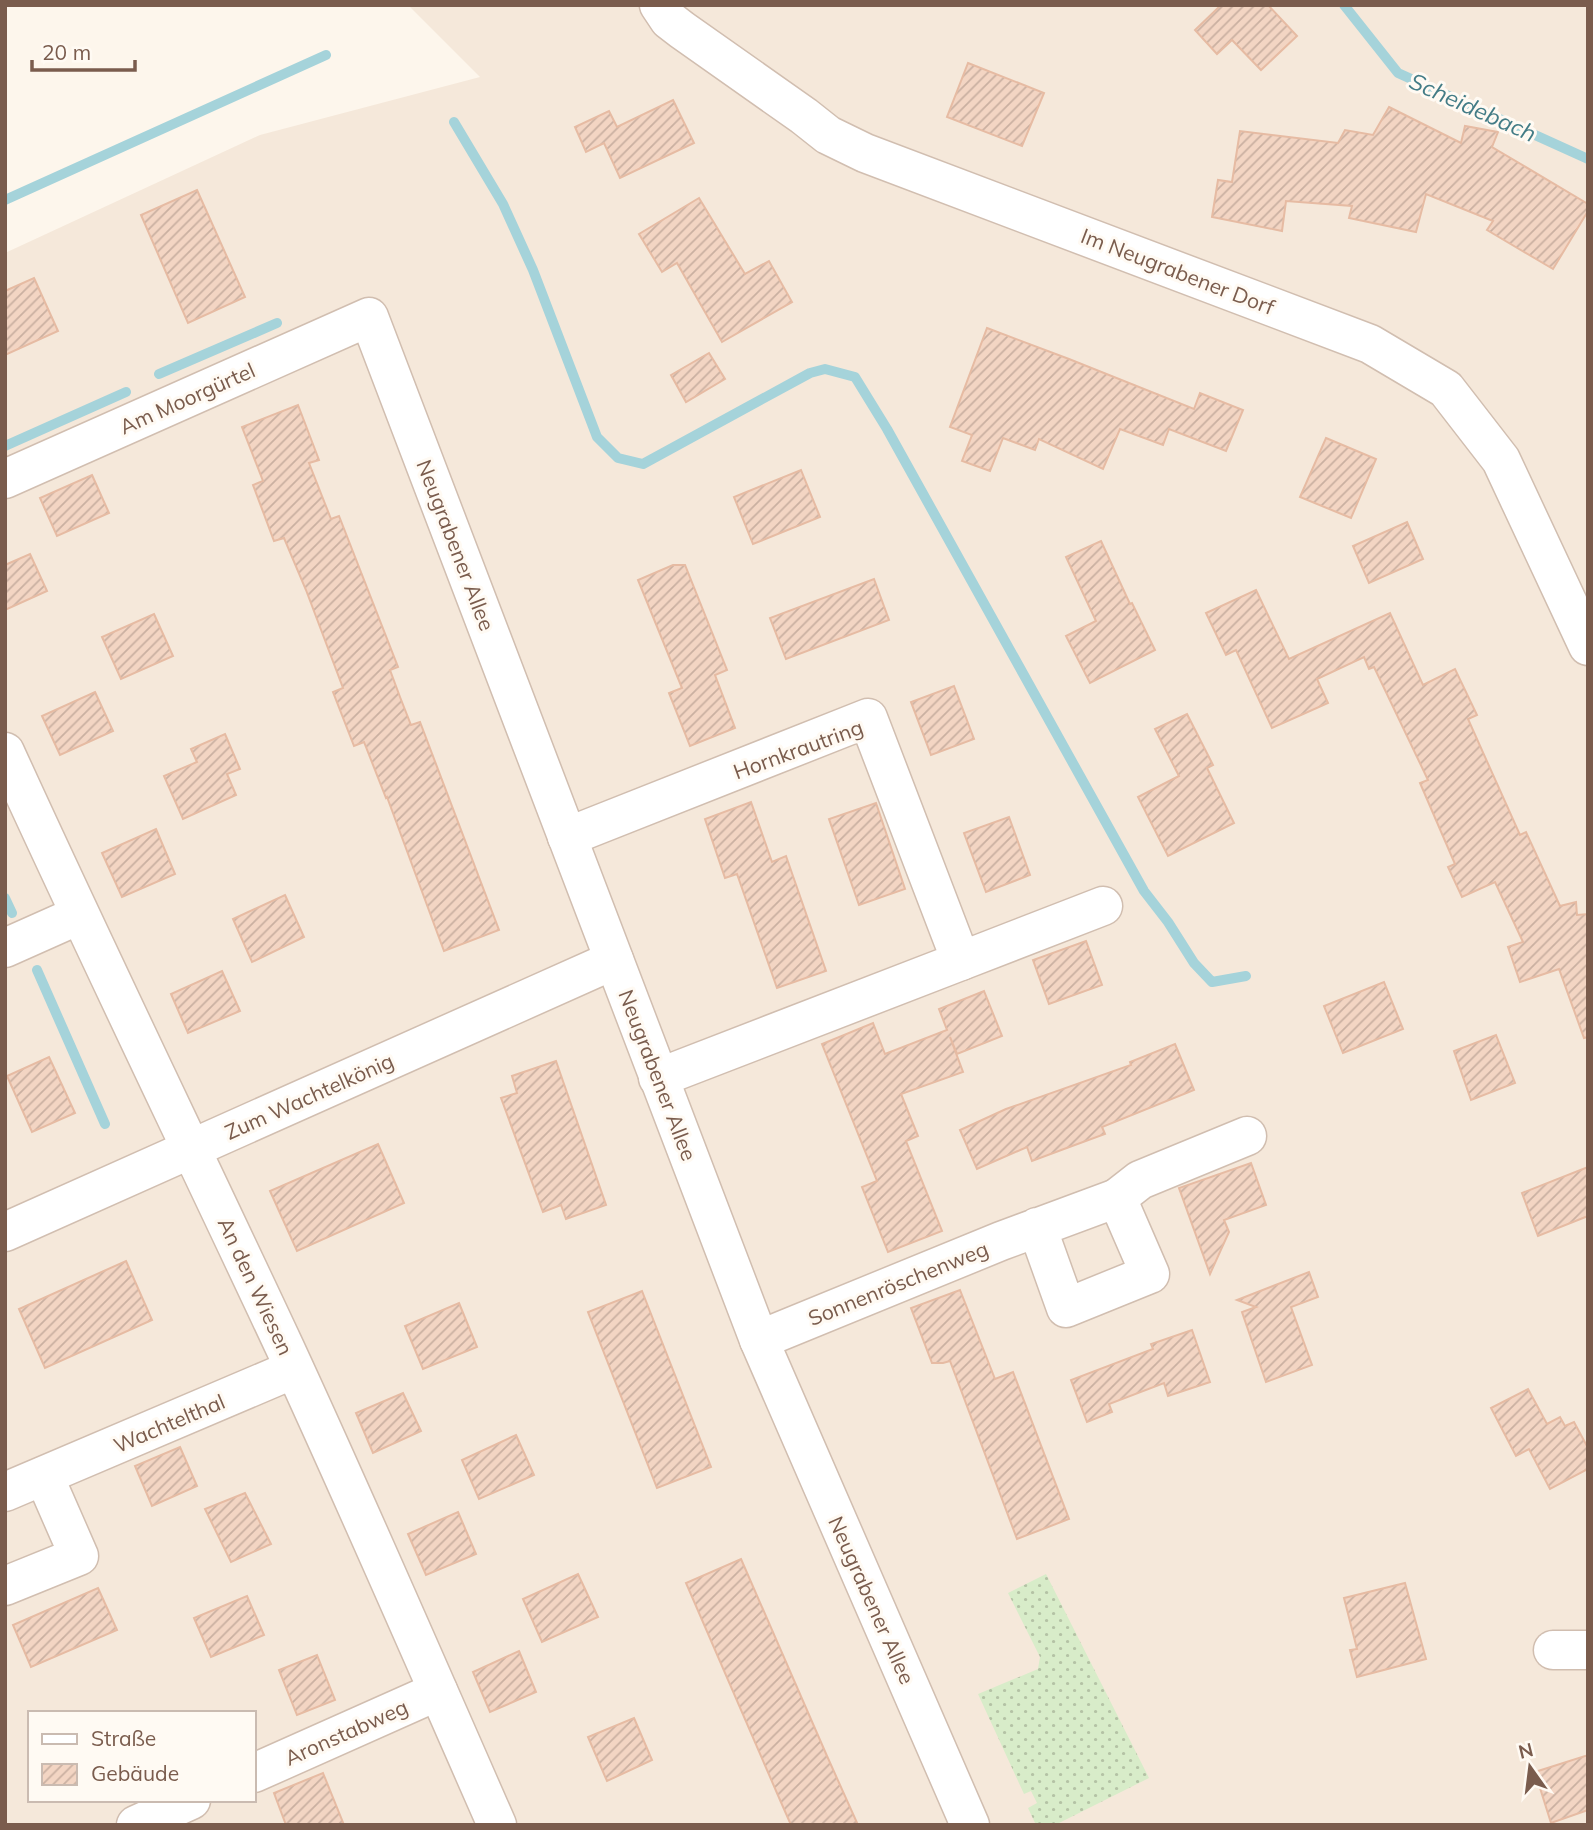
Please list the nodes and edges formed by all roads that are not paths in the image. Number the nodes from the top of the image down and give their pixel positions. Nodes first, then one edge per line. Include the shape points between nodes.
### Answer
1 (659, 5) edge
2 (369, 317) joint
3 (5, 479) edge
4 (1588, 646) edge
5 (5, 752) edge
6 (567, 837) junction
7 (1103, 906) dead end
8 (79, 915) junction
9 (5, 948) edge
10 (614, 960) junction
11 (961, 961) junction
12 (658, 1078) junction
13 (1247, 1136) dead end
14 (191, 1149) junction
15 (1117, 1198) junction
16 (1037, 1227) junction
17 (5, 1232) edge
18 (759, 1340) junction
19 (294, 1369) junction
20 (44, 1476) junction
21 (5, 1492) edge
22 (5, 1586) edge
23 (438, 1691) junction
24 (256, 1772) edge
25 (187, 1802) edge
26 (136, 1825) edge
27 (497, 1825) edge
28 (970, 1825) edge

1 - 4 street, Im Neugrabener Dorf via 682,30 828,135 1370,344 1446,389 1501,460
2 - 3 street, Am Moorgürtel
2 - 6 street, Neugrabener Allee
5 - 8 street, An den Wiesen
6 - 10 street, Neugrabener Allee
6 - 11 street, Hornkrautring via 869,718
7 - 11 street
8 - 9 street
8 - 14 street, An den Wiesen
10 - 12 street, Neugrabener Allee
10 - 14 street, Zum Wachtelkönig
11 - 12 street
12 - 18 street, Neugrabener Allee
13 - 15 street, Sonnenröschenweg via 1140,1180
14 - 17 street, Zum Wachtelkönig
14 - 19 street, An den Wiesen
15 - 16 street, Sonnenröschenweg
15 - 16 street via 1150,1274 1066,1308
16 - 18 street, Sonnenröschenweg
18 - 28 street, Neugrabener Allee
19 - 20 street, Wachtelthal
19 - 23 street, An den Wiesen
20 - 21 street, Wachtelthal
20 - 22 street via 79,1556
23 - 24 street, Aronstabweg
23 - 27 street, An den Wiesen
25 - 26 street

